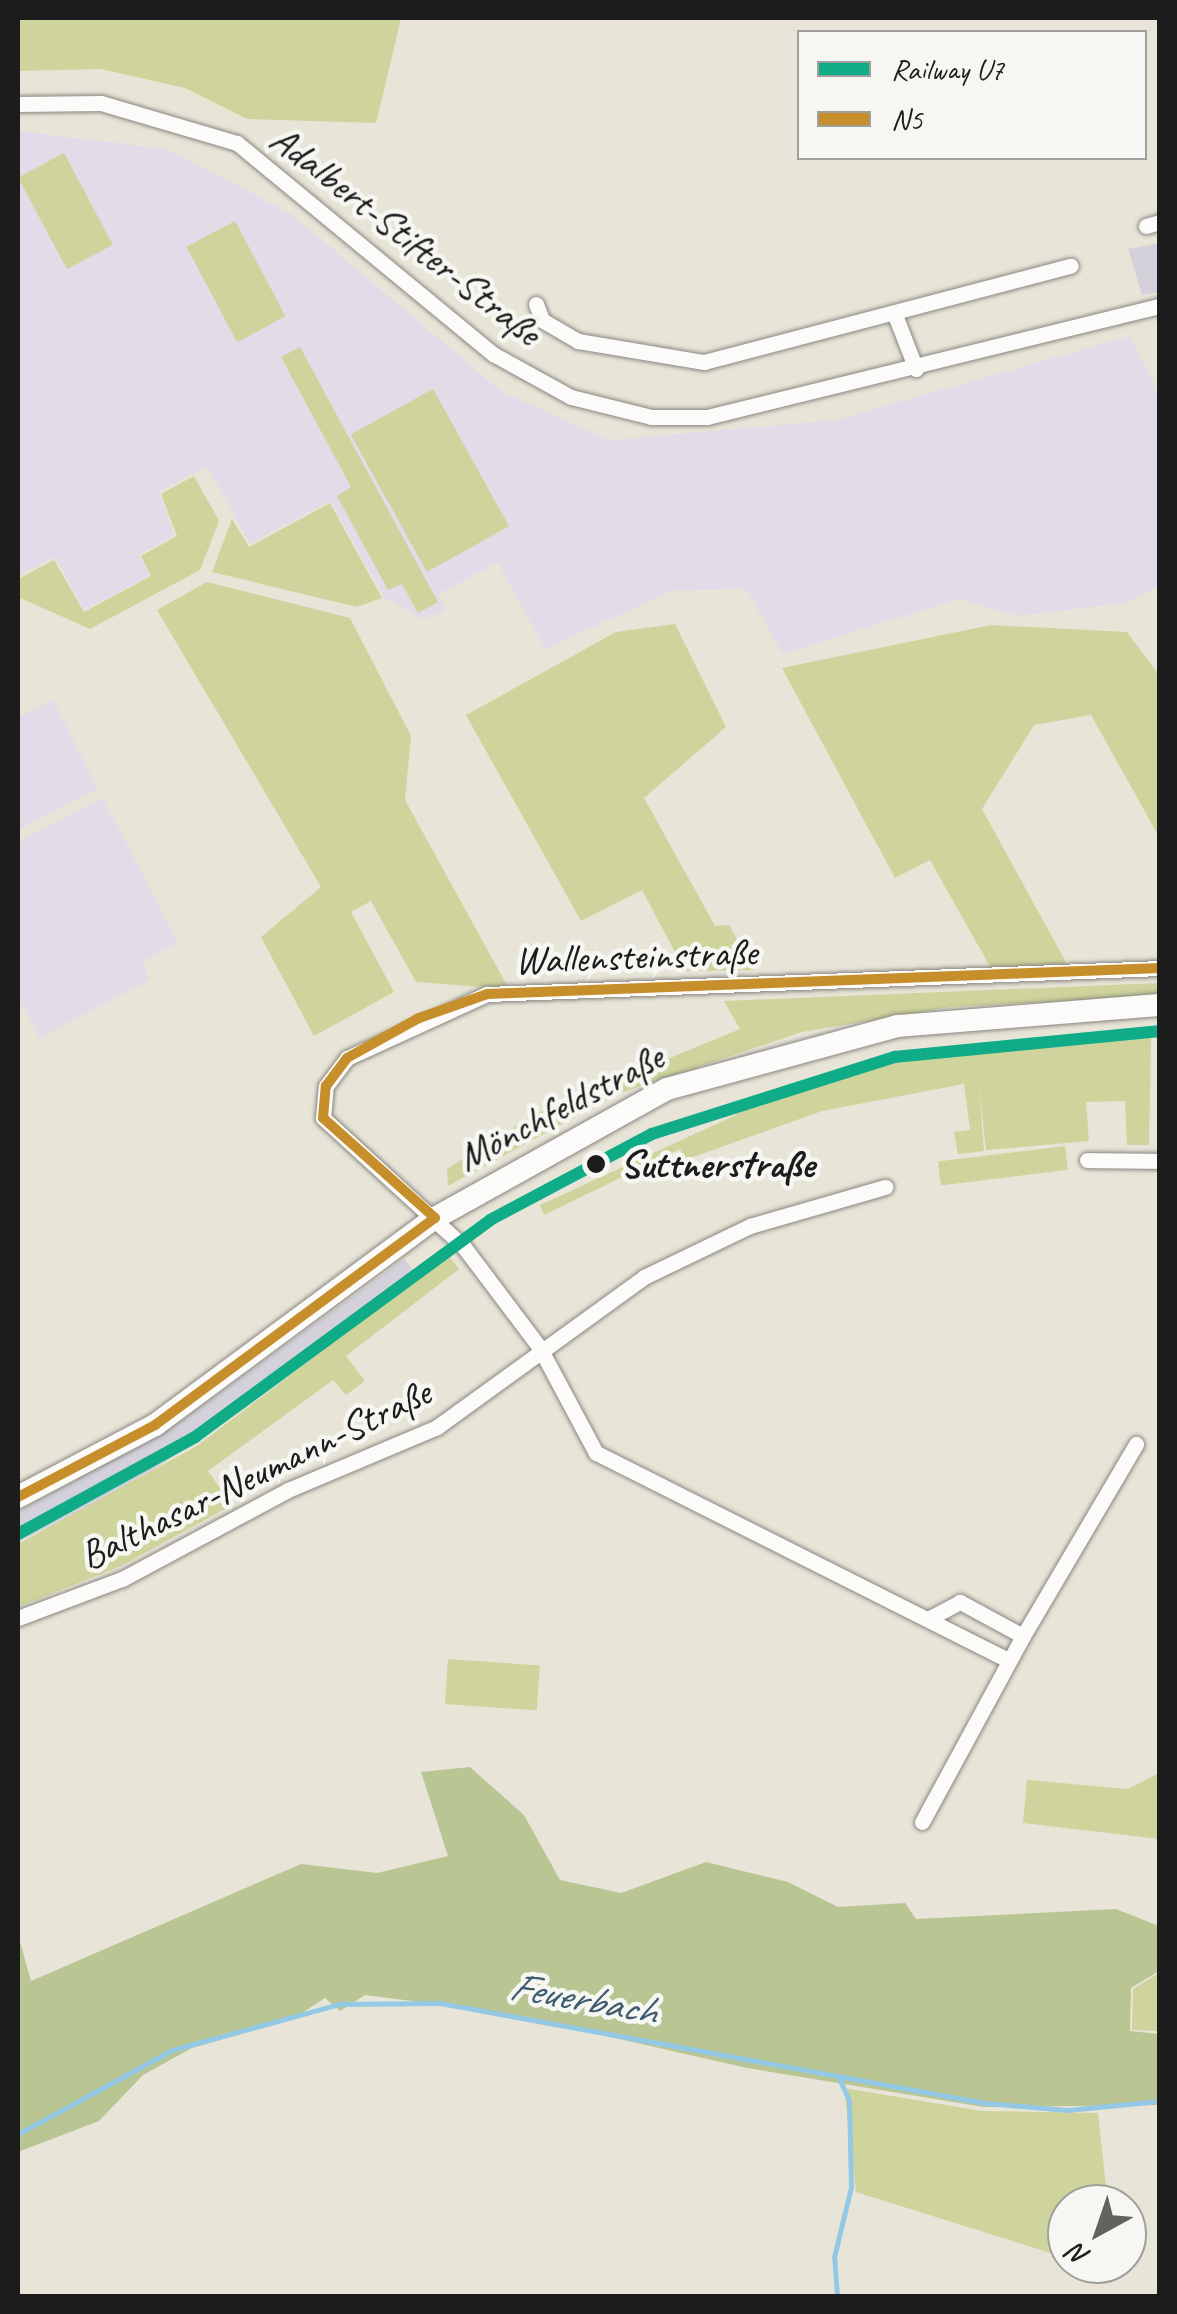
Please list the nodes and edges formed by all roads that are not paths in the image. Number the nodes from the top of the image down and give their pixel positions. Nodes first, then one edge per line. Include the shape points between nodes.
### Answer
1 (18, 104) edge
2 (1071, 266) dead end
3 (536, 304) dead end
4 (1160, 306) edge
5 (895, 314) junction
6 (916, 369) junction
7 (1160, 968) edge
8 (1160, 1005) edge
9 (1087, 1160) dead end
10 (1160, 1161) edge
11 (885, 1186) dead end
12 (434, 1218) junction
13 (540, 1348) junction
14 (1136, 1444) dead end
15 (18, 1497) edge
16 (18, 1618) edge
17 (930, 1618) junction
18 (1023, 1636) junction
19 (1006, 1659) junction
20 (922, 1822) dead end

1 - 6 street, Adalbert-Stifter-Straße via 101,103 237,144 493,354 570,397 650,417 707,417
2 - 5 street
3 - 5 street via 542,320 578,341 704,362
4 - 6 street, Adalbert-Stifter-Straße
5 - 6 street
7 - 12 street, Wallensteinstraße via 487,994 347,1058 326,1086 322,1118
8 - 12 main road, Mönchfeldstraße via 951,1018 731,1066 580,1131
9 - 10 street
11 - 13 street, Balthasar-Neumann-Straße via 750,1226 644,1277
12 - 13 street
12 - 15 main road, Mönchfeldstraße via 155,1425
13 - 16 street, Balthasar-Neumann-Straße via 421,1435 288,1490 122,1579
13 - 17 street via 596,1453 696,1511
14 - 18 street
17 - 18 street via 960,1602
17 - 19 street
18 - 19 street
19 - 20 street

